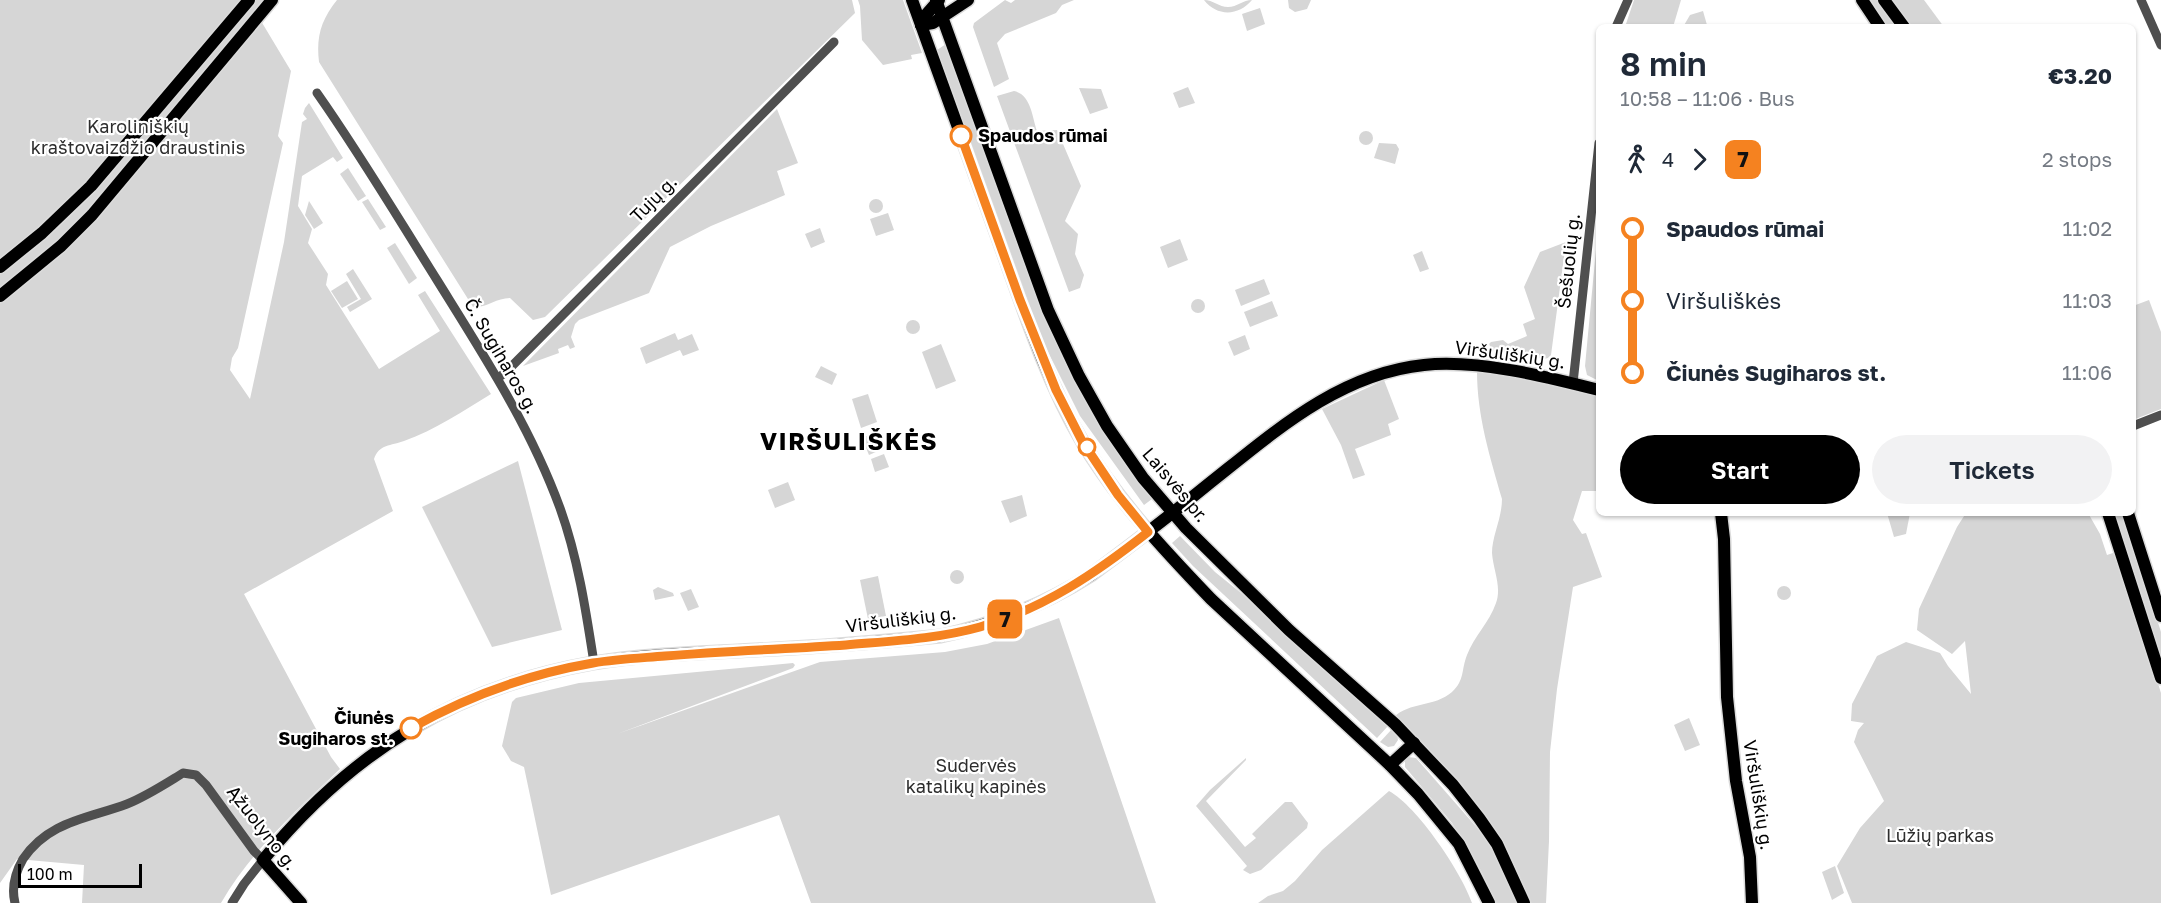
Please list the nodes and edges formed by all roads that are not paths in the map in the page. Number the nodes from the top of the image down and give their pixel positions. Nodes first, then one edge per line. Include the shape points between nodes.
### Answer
1 (249, 0) edge
2 (272, 0) edge
3 (912, 0) edge
4 (968, 0) edge
5 (1620, 0) edge
6 (1628, 0) edge
7 (1862, 0) edge
8 (1884, 0) edge
9 (2141, 0) edge
10 (937, 1) edge
11 (942, 17) junction
12 (1616, 24) edge
13 (1617, 24) edge
14 (1878, 24) edge
15 (1902, 24) edge
16 (921, 25) junction
17 (834, 42) dead end
18 (2161, 45) edge
19 (317, 93) dead end
20 (1596, 171) edge
21 (0, 267) edge
22 (0, 296) edge
23 (498, 378) junction
24 (1573, 383) junction
25 (1596, 389) edge
26 (2161, 415) edge
27 (2136, 425) edge
28 (1172, 513) junction
29 (1721, 516) edge
30 (2109, 516) edge
31 (2129, 516) edge
32 (1148, 532) junction
33 (2161, 616) edge
34 (594, 663) junction
35 (2161, 678) edge
36 (1414, 743) junction
37 (1390, 765) junction
38 (263, 860) junction
39 (15, 903) edge
40 (232, 903) edge
41 (301, 903) edge
42 (1489, 903) edge
43 (1524, 903) edge
44 (1752, 903) edge

1 - 21 main road via 91,186
2 - 22 main road via 92,215 62,246
3 - 16 main road
4 - 11 main road
5 - 12 street
6 - 13 street
7 - 14 main road
8 - 15 main road
9 - 18 street
10 - 11 main road, Laisvės pr.
10 - 16 main road
11 - 16 main road
11 - 28 main road, Laisvės pr. via 1048,310 1107,426
16 - 32 main road via 1056,390 1082,441
17 - 23 street, Tujų g.
19 - 23 street, Č. Sugiharos g.
20 - 24 street, Šešuolių g.
23 - 34 street, Č. Sugiharos g. via 536,451 560,510 579,575
24 - 25 main road, Viršuliškių g.
24 - 28 main road, Viršuliškių g. via 1462,364 1417,366 1377,375 1344,387 1303,411
26 - 27 street
28 - 32 main road, Viršuliškių g.
28 - 36 main road, Laisvės pr. via 1289,630
29 - 44 main road, Viršuliškių g. via 1727,697
30 - 35 main road
31 - 33 main road
32 - 34 main road, Viršuliškių g. via 1071,588 1010,617 941,636
32 - 37 main road via 1211,599
34 - 38 main road, Viršuliškių g. via 491,690 411,728 331,788
36 - 37 main road
36 - 43 main road, Laisvės pr. via 1453,785 1497,844
37 - 42 main road via 1460,844
38 - 39 street, Ąžuolyno g. via 206,785 196,775 183,773 128,803 48,833 20,864 12,891
38 - 40 street
38 - 41 main road, Ąžuolyno g.

